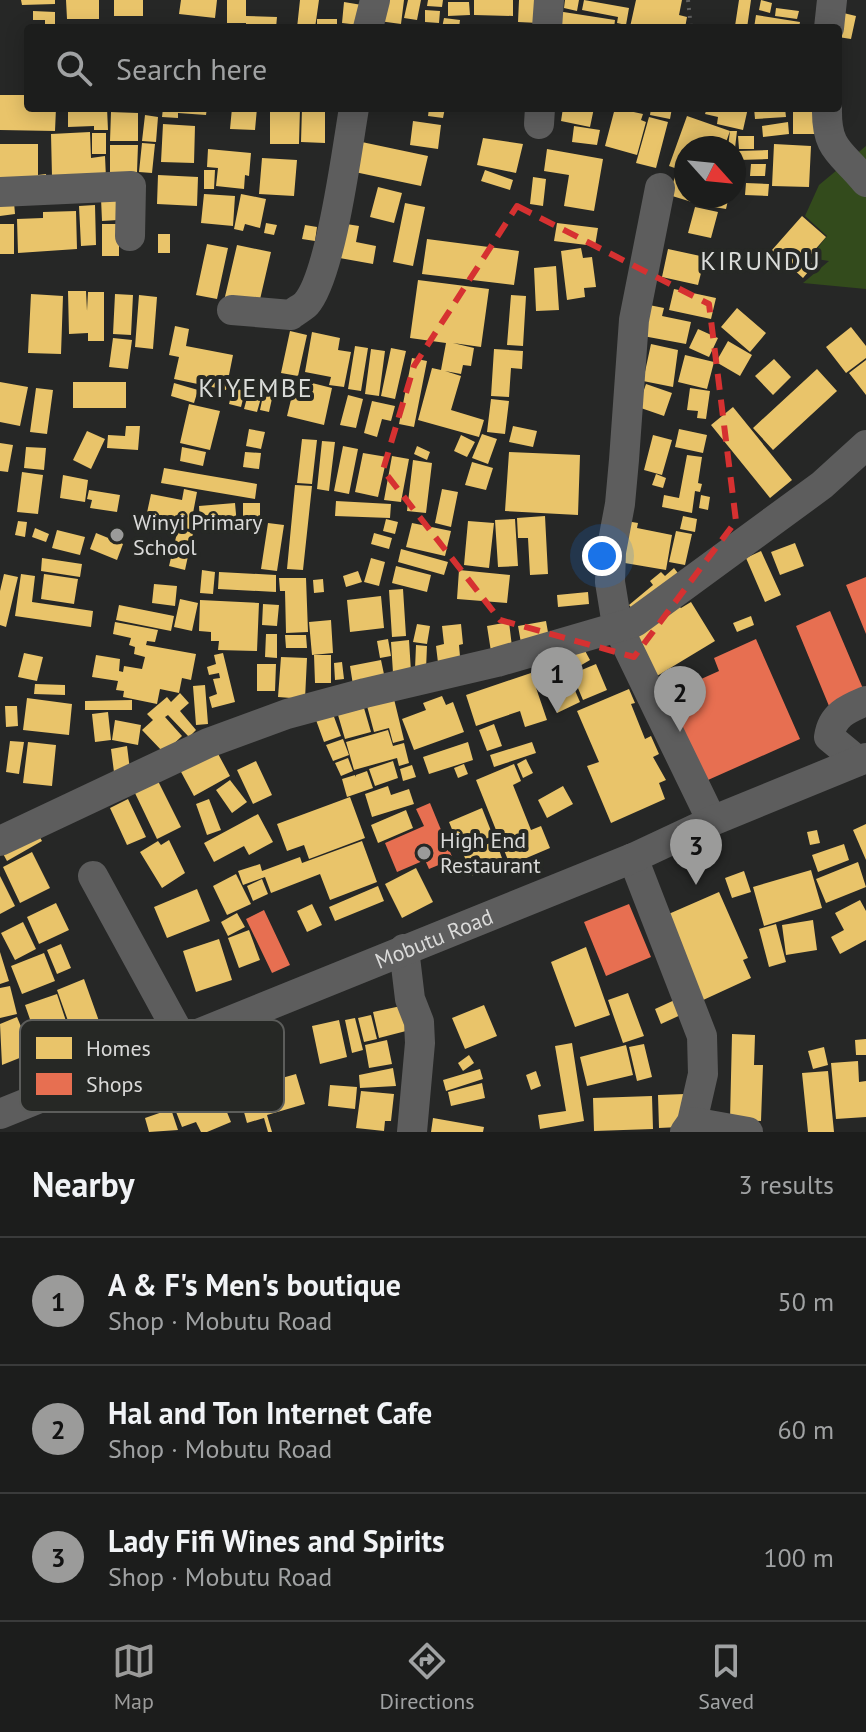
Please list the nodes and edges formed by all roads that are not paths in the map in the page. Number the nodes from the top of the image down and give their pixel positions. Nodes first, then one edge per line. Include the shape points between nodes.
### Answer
1 (375, 0) edge
2 (549, 0) edge
3 (832, 0) edge
4 (369, 24) edge
5 (547, 24) edge
6 (829, 24) edge
7 (353, 112) edge
8 (827, 112) edge
9 (866, 182) edge
10 (660, 188) dead end
11 (0, 192) edge
12 (130, 236) dead end
13 (232, 310) dead end
14 (866, 445) edge
15 (617, 625) junction
16 (866, 701) edge
17 (862, 760) edge
18 (712, 821) junction
19 (0, 841) edge
20 (633, 858) junction
21 (93, 876) dead end
22 (404, 949) junction
23 (172, 1020) edge
24 (229, 1020) edge
25 (20, 1106) edge
26 (0, 1114) edge
27 (688, 1127) edge
28 (412, 1132) edge
29 (748, 1132) edge

1 - 4 street
2 - 5 street
3 - 6 street
7 - 13 street via 321,274 306,304 291,315
8 - 9 street via 830,140
10 - 15 street via 633,334 620,504 611,552
11 - 12 street via 131,186
14 - 15 street via 822,485 676,594 641,619
15 - 18 street
15 - 19 street via 497,662 287,714 208,743
16 - 17 street via 838,715 829,737
17 - 18 street, Mobutu Road
18 - 20 street, Mobutu Road
20 - 22 street, Mobutu Road
20 - 27 street via 702,1036 703,1074
21 - 23 street
22 - 24 street, Mobutu Road
22 - 28 street via 420,1043
25 - 26 street, Mobutu Road
27 - 29 street

